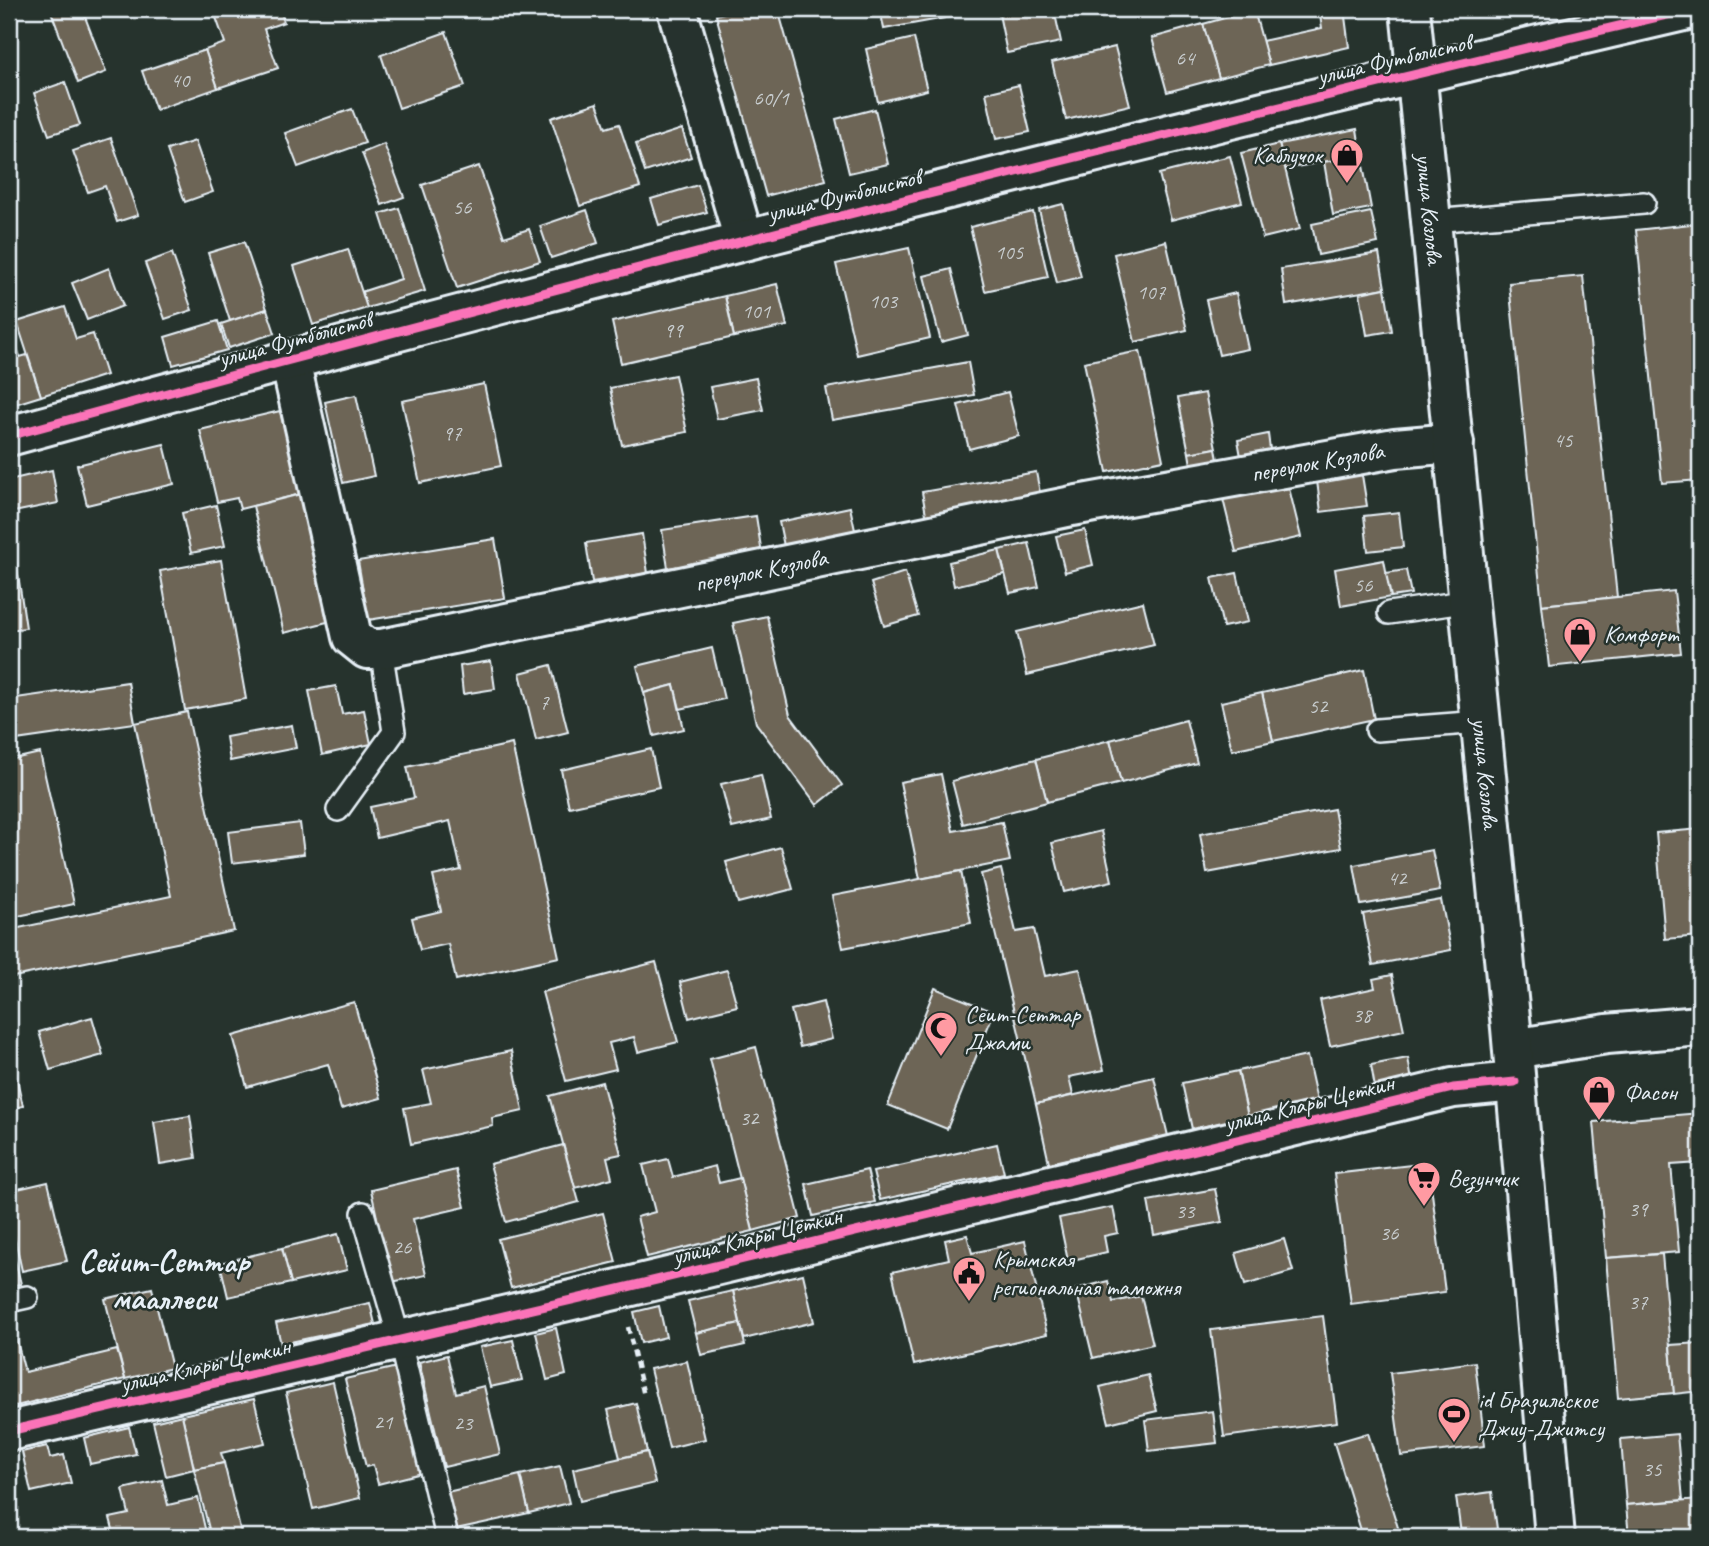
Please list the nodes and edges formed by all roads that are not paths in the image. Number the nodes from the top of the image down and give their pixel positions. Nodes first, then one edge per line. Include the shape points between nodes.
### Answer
1 (677, 9) edge
2 (1410, 9) edge
3 (1692, 9) edge
4 (1418, 72) junction
5 (1644, 203) dead end
6 (1433, 221) junction
7 (744, 240) junction
8 (290, 360) junction
9 (9, 436) edge
10 (1454, 443) junction
11 (1470, 601) junction
12 (1389, 613) dead end
13 (381, 649) junction
14 (1481, 722) junction
15 (1377, 730) dead end
16 (338, 810) dead end
17 (1700, 1026) edge
18 (1514, 1065) junction
19 (363, 1213) dead end
20 (399, 1338) junction
21 (9, 1431) edge
22 (447, 1537) edge
23 (1555, 1537) edge

1 - 7 street
2 - 4 street, улица Козлова
3 - 4 street, улица Футболистов
4 - 6 street, улица Козлова
4 - 7 street, улица Футболистов
5 - 6 lane
6 - 10 street, улица Козлова
7 - 8 street, улица Футболистов
8 - 9 street, улица Футболистов
8 - 13 street via 352,637 367,649
10 - 11 street, улица Козлова
10 - 13 street, переулок Козлова via 1395,448 1032,514
11 - 12 lane
11 - 14 street, улица Козлова
13 - 16 lane via 394,732
14 - 15 lane
14 - 18 street, улица Козлова
17 - 18 street, улица Клары Цеткин via 1606,1034
18 - 20 street, улица Клары Цеткин via 1453,1087
18 - 23 street, улица Козлова
19 - 20 lane
20 - 21 street, улица Клары Цеткин
20 - 22 lane

